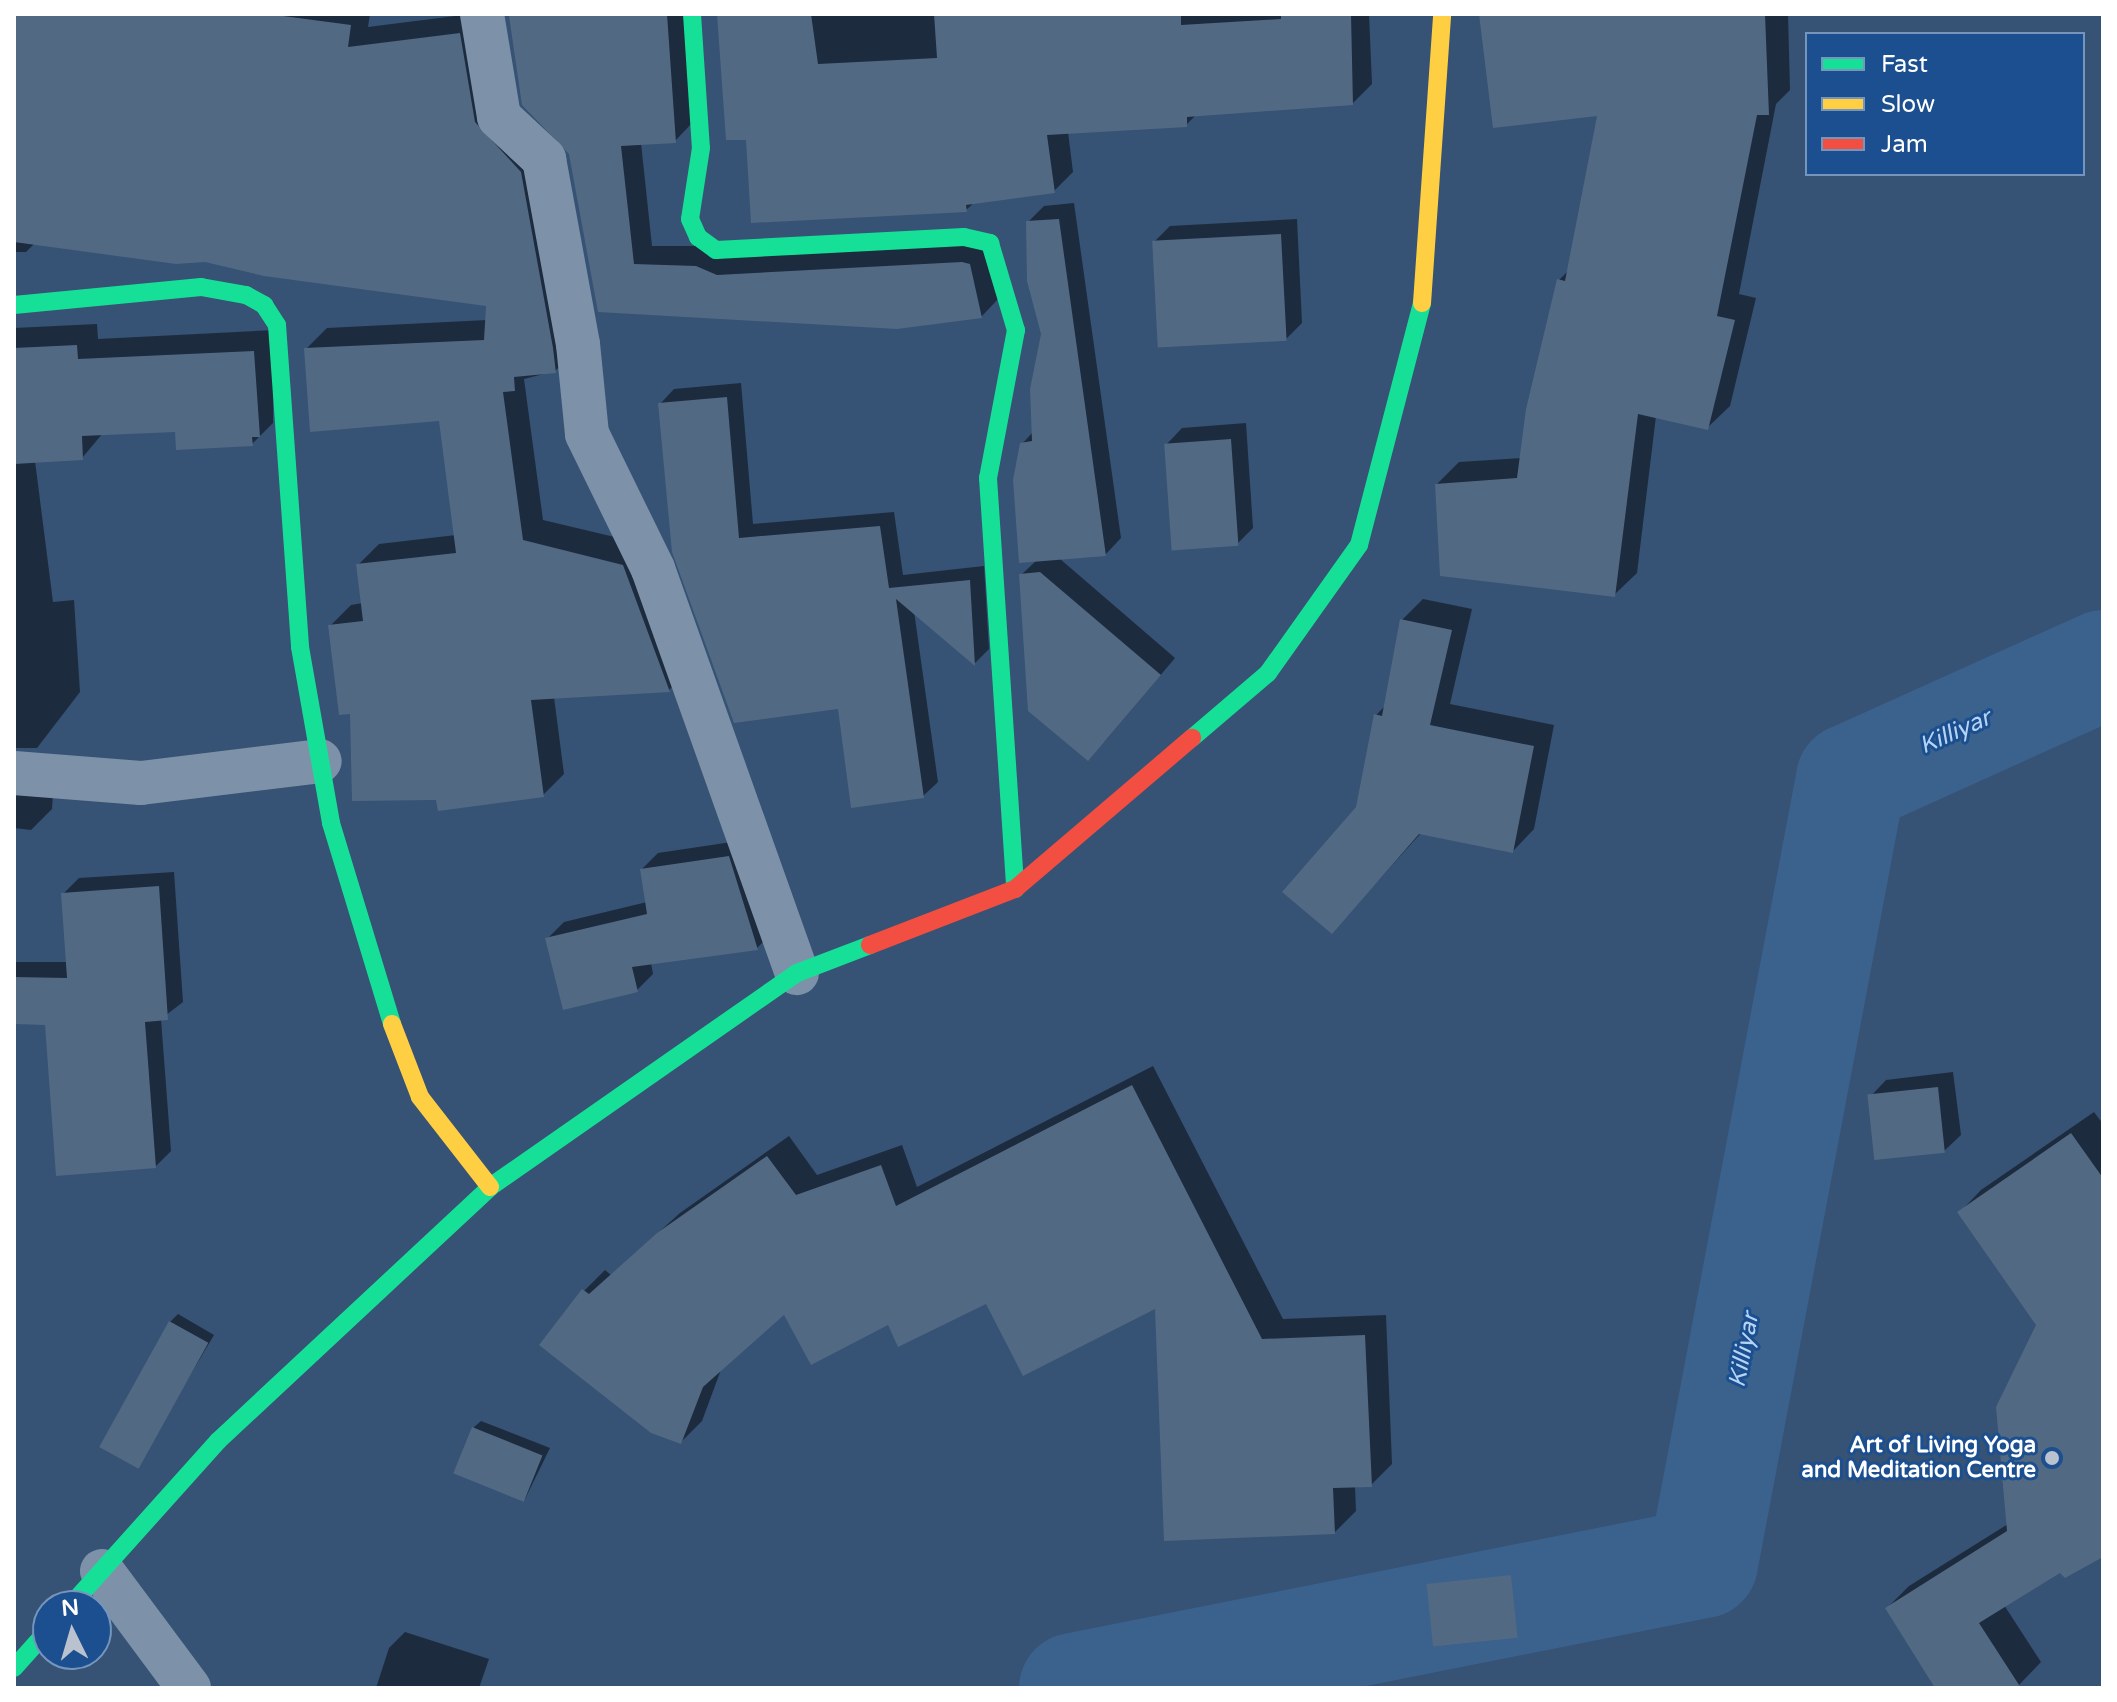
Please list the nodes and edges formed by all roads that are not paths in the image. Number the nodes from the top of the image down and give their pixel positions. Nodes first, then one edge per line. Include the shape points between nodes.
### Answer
1 (482, 14) edge
2 (692, 14) edge
3 (1442, 14) edge
4 (14, 305) edge
5 (320, 761) junction
6 (14, 773) edge
7 (1015, 889) junction
8 (797, 973) junction
9 (490, 1187) junction
10 (102, 1571) junction
11 (85, 1590) edge
12 (32, 1648) edge
13 (14, 1668) edge
14 (189, 1688) edge

1 - 8 street via 499,117 544,159 578,344 587,434 653,569
2 - 7 street via 701,148 690,219 698,237 716,250 964,237 990,243 1016,330 988,478
3 - 7 street via 1422,308 1359,545 1268,673
4 - 5 street via 201,287 246,295 264,305 277,325 300,647
5 - 6 street via 141,783
5 - 9 street via 331,823 378,988 420,1097
7 - 8 street
8 - 9 street
9 - 10 street via 218,1441
10 - 11 street
10 - 14 street
12 - 13 street

